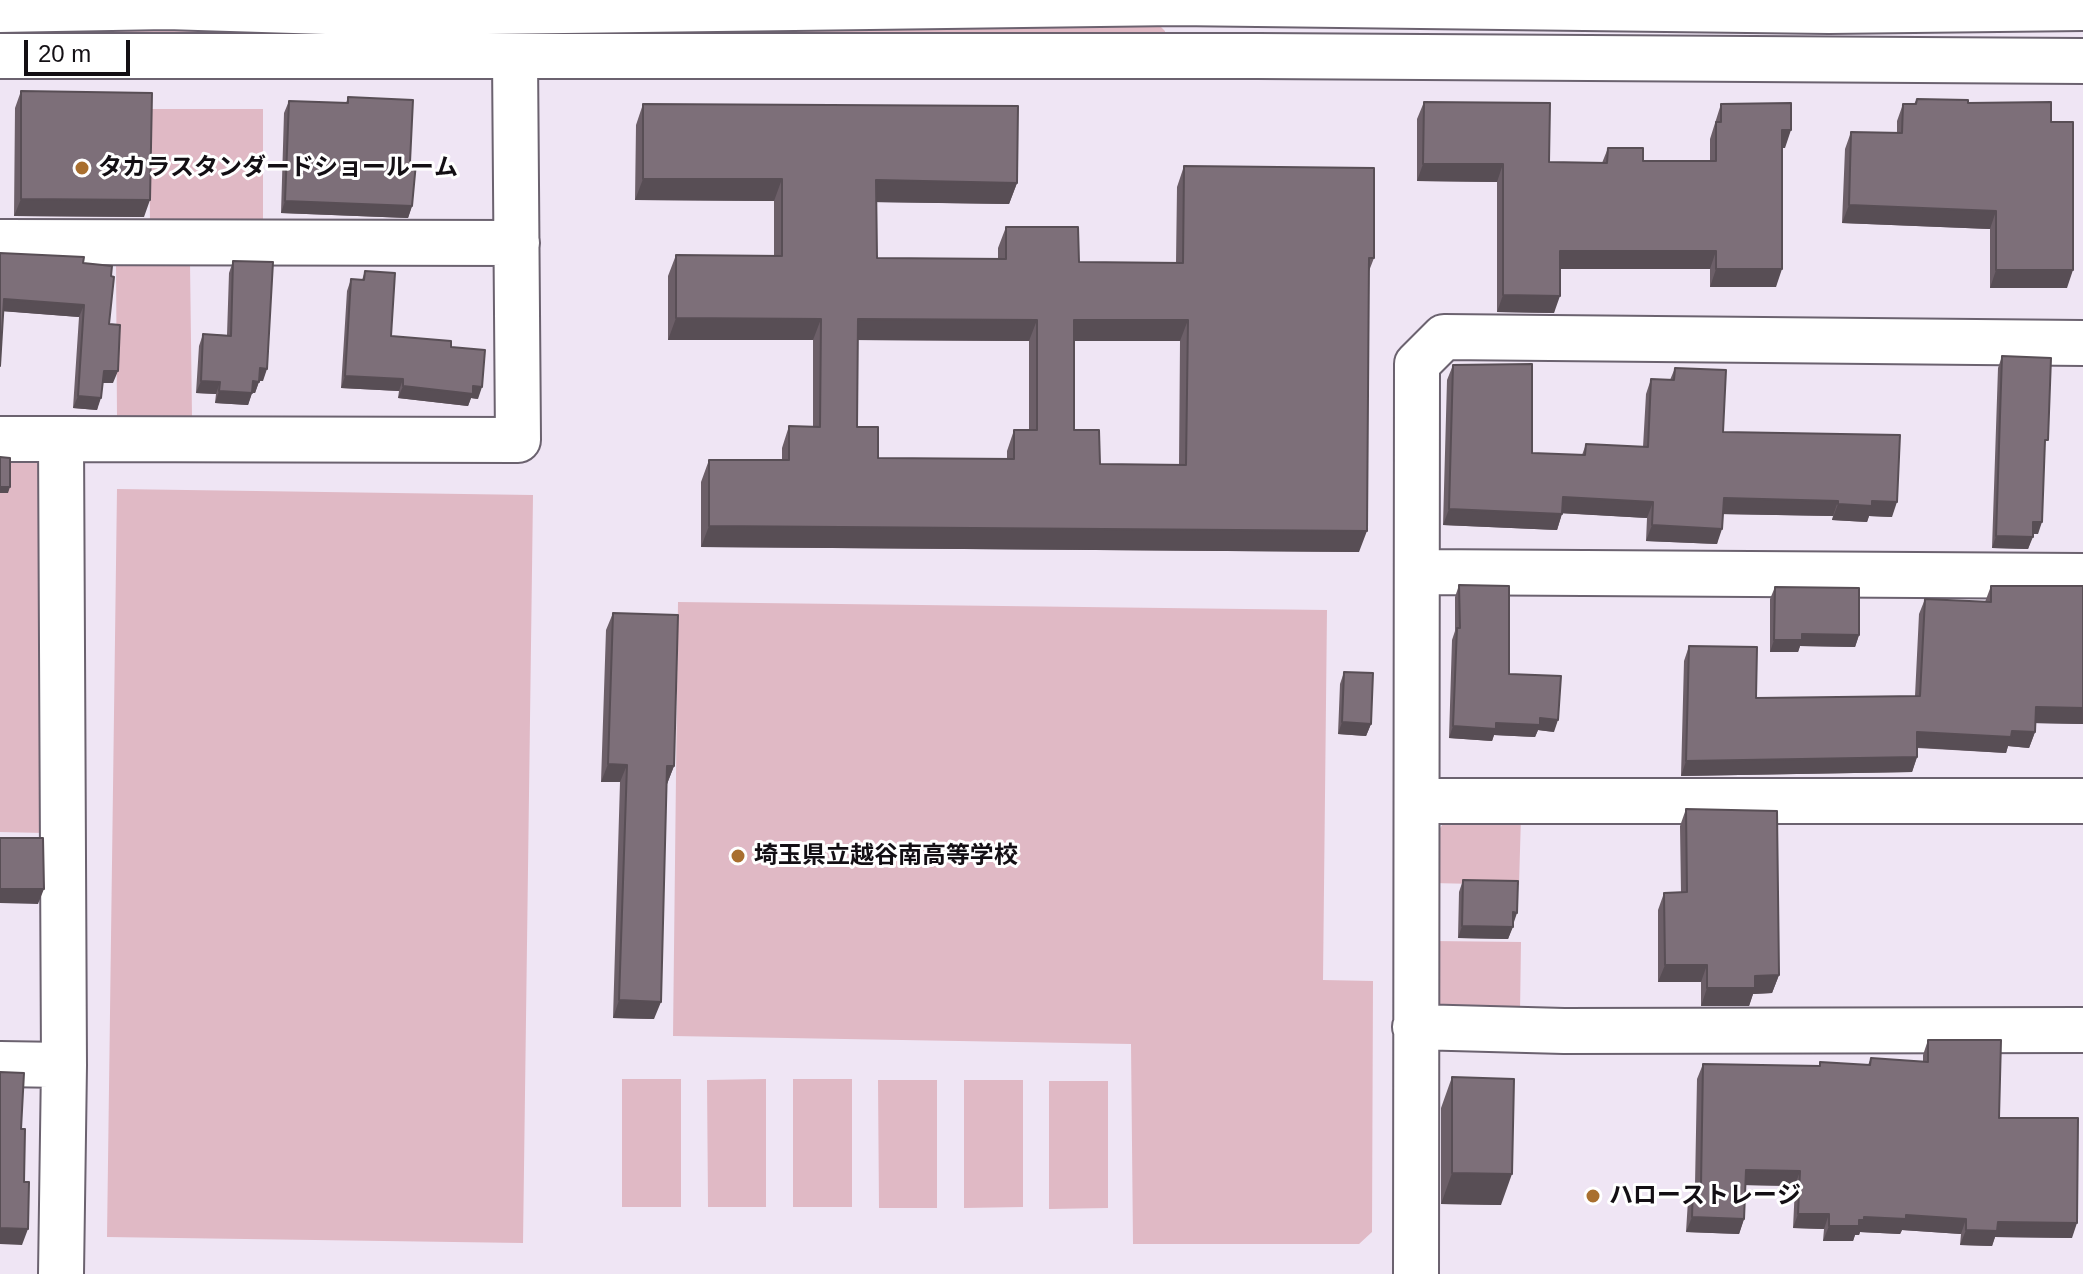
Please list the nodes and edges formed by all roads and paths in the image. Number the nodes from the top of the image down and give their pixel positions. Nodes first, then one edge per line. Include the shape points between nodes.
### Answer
1 (1258, 2) edge
2 (167, 4) edge
3 (326, 6) edge
4 (488, 6) edge
5 (2083, 8) edge
6 (0, 10) edge
7 (0, 56) edge
8 (1258, 56) junction
9 (515, 57) junction
10 (2083, 61) edge
11 (0, 242) edge
12 (517, 243) junction
13 (2083, 343) edge
14 (0, 439) edge
15 (61, 439) junction
16 (1418, 572) junction
17 (2083, 576) edge
18 (1418, 801) junction
19 (2083, 801) edge
20 (1415, 1027) junction
21 (2083, 1030) edge
22 (0, 1064) edge
23 (64, 1065) junction
24 (61, 1274) edge
25 (1416, 1274) edge

1 - 4 street
1 - 5 street via 1829,11
1 - 8 street
2 - 3 street
2 - 6 street
3 - 4 street
7 - 9 street
8 - 9 street
8 - 10 street
9 - 12 street
11 - 12 street
12 - 15 street via 518,440
13 - 16 street via 1444,337 1417,364
14 - 15 street
15 - 23 street
16 - 17 street
16 - 18 street
18 - 19 street
18 - 20 street
20 - 21 street
20 - 25 street
22 - 23 street
23 - 24 street

